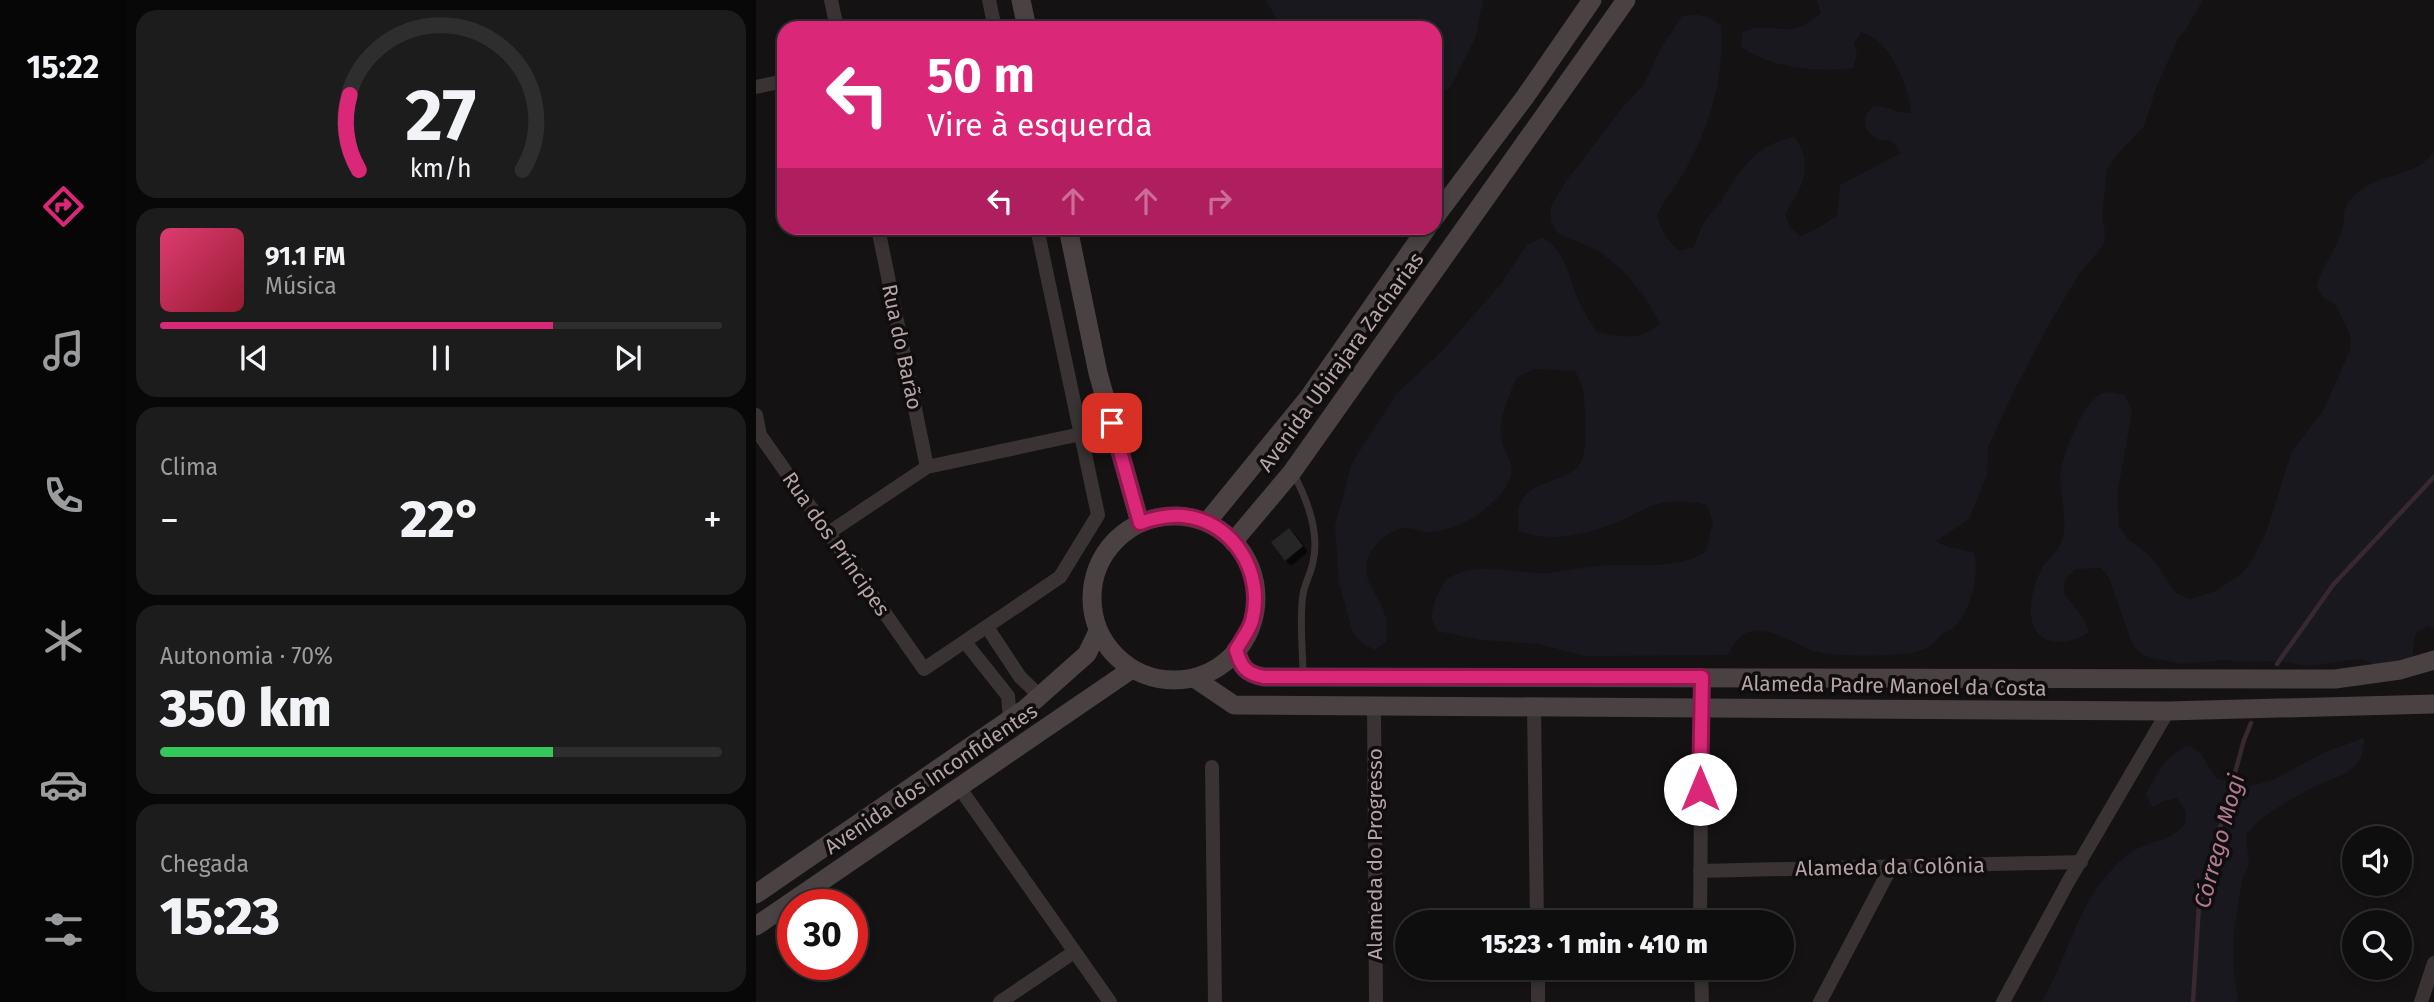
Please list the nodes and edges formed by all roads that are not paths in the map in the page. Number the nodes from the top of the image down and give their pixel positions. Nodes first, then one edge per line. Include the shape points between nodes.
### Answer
1 (831, 0) edge
2 (989, 0) edge
3 (1021, 0) edge
4 (1592, 0) edge
5 (1626, 0) edge
6 (836, 21) edge
7 (994, 21) edge
8 (1026, 21) edge
9 (777, 82) edge
10 (756, 87) edge
11 (1442, 207) edge
12 (879, 235) edge
13 (1038, 235) edge
14 (1069, 235) edge
15 (1422, 235) edge
16 (756, 415) edge
17 (1081, 434) junction
18 (927, 467) junction
19 (1292, 472) junction
20 (1140, 523) junction
21 (1207, 523) junction
22 (827, 534) junction
23 (1234, 542) junction
24 (987, 627) junction
25 (1098, 631) junction
26 (965, 642) junction
27 (1236, 650) junction
28 (2434, 660) edge
29 (1132, 669) junction
30 (1303, 677) junction
31 (1702, 677) junction
32 (1194, 678) junction
33 (1041, 697) junction
34 (2434, 704) edge
35 (1374, 705) junction
36 (1534, 706) junction
37 (1700, 706) junction
38 (2168, 711) junction
39 (1010, 720) junction
40 (944, 765) junction
41 (1212, 767) dead end
42 (959, 787) junction
43 (2081, 862) junction
44 (1891, 867) junction
45 (1700, 871) junction
46 (756, 894) edge
47 (1537, 910) edge
48 (1700, 910) edge
49 (756, 926) edge
50 (1074, 952) junction
51 (2434, 963) edge
52 (1538, 980) edge
53 (1701, 980) edge
54 (1000, 1002) edge
55 (1110, 1002) edge
56 (1216, 1002) edge
57 (1376, 1002) edge
58 (1538, 1002) edge
59 (1702, 1002) edge
60 (1820, 1002) edge
61 (2003, 1002) edge
62 (2421, 1002) edge

1 - 6 street
2 - 7 street
3 - 8 main road
4 - 11 main road
5 - 19 main road, Avenida Ubirajara Zacharias
9 - 10 street
12 - 18 street, Rua do Barão
13 - 17 street
14 - 20 main road via 1098,373
15 - 21 main road, Avenida Ubirajara Zacharias via 1309,397
16 - 22 street, Rua dos Príncipes via 760,435
17 - 18 street
17 - 24 street via 1098,515 1060,577
18 - 22 street
19 - 23 main road, Avenida Ubirajara Zacharias
19 - 30 lane via 1310,511 1315,543 1303,590
20 - 21 main road via 1162,516 1185,516
20 - 25 main road via 1102,556 1093,580 1092,606
21 - 23 main road
22 - 26 street, Rua dos Príncipes via 924,669
23 - 27 main road via 1254,581 1256,603 1252,624
24 - 26 street
24 - 33 street via 1020,677
25 - 29 main road via 1112,653
25 - 33 main road, Avenida dos Inconfidentes via 1087,654
26 - 39 street via 1008,696
27 - 30 main road, Alameda Padre Manoel da Costa via 1250,675
27 - 32 main road via 1213,671
28 - 31 main road, Alameda Padre Manoel da Costa via 2335,679
29 - 32 main road via 1152,678
29 - 42 main road, Avenida dos Inconfidentes
30 - 31 main road, Alameda Padre Manoel da Costa
31 - 37 street
32 - 35 main road, Alameda Padre Manoel da Costa via 1234,705
33 - 39 main road, Avenida dos Inconfidentes
34 - 38 main road, Alameda Padre Manoel da Costa
35 - 36 main road, Alameda Padre Manoel da Costa
35 - 57 street, Alameda do Progresso
36 - 37 main road, Alameda Padre Manoel da Costa
36 - 47 street
37 - 38 main road, Alameda Padre Manoel da Costa
37 - 45 street
38 - 43 street
39 - 40 main road, Avenida dos Inconfidentes
40 - 42 main road
40 - 46 main road, Avenida dos Inconfidentes
41 - 56 street
42 - 49 main road, Avenida dos Inconfidentes
42 - 50 street
43 - 44 street, Alameda da Colônia
43 - 61 street
44 - 45 street, Alameda da Colônia
44 - 60 street
45 - 48 street
50 - 54 street
50 - 55 street
51 - 62 street
52 - 58 street
53 - 59 street

